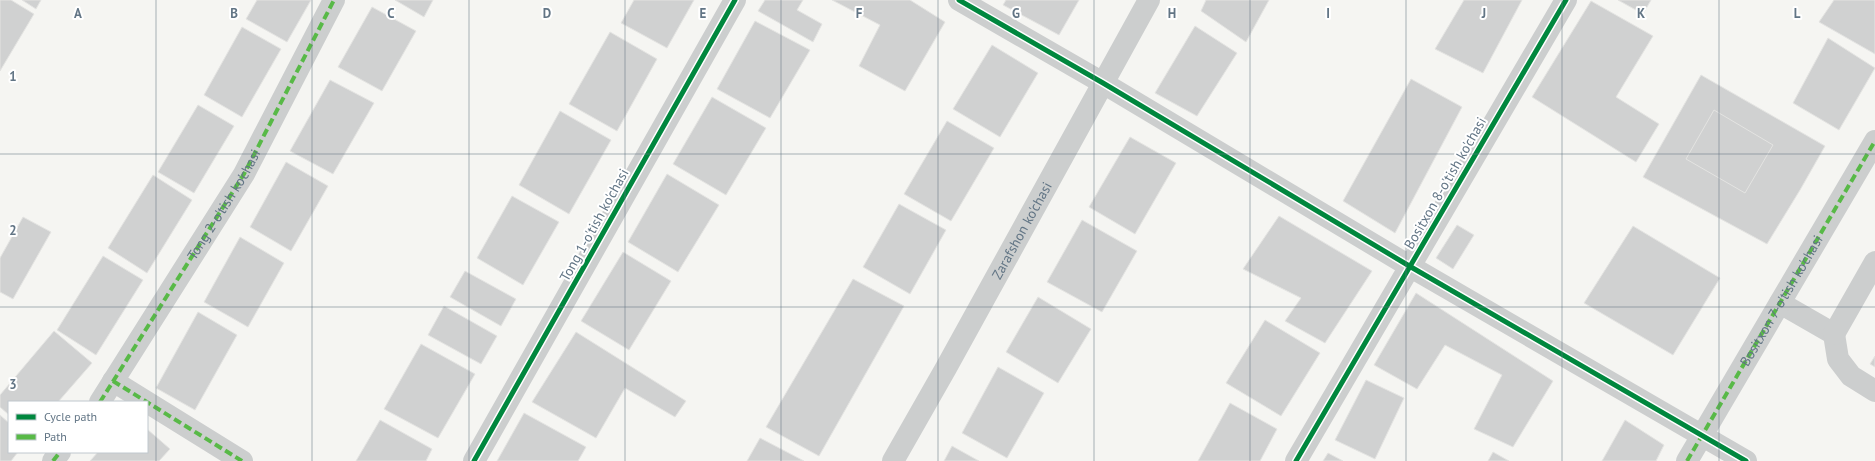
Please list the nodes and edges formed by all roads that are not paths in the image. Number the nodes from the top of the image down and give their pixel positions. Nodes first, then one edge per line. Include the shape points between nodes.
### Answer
1 (334, 0) edge
2 (735, 0) edge
3 (959, 0) edge
4 (1149, 0) edge
5 (1566, 0) edge
6 (1102, 83) junction
7 (1875, 141) edge
8 (1875, 262) edge
9 (1411, 267) junction
10 (1780, 303) junction
11 (1834, 334) junction
12 (113, 381) junction
13 (1875, 391) edge
14 (101, 401) edge
15 (145, 401) edge
16 (148, 403) edge
17 (1703, 436) junction
18 (59, 453) edge
19 (53, 461) edge
20 (242, 461) edge
21 (474, 461) edge
22 (892, 461) edge
23 (1296, 461) edge
24 (1687, 461) edge
25 (1746, 461) edge

1 - 12 street, Tong 2-o'tish ko'chasi via 244,174
2 - 21 street, Tong 1-o'tish ko'chasi
3 - 6 street
4 - 6 street, Zarafshon ko'chasi
5 - 9 street, Bositxon 8-o'tish ko'chasi
6 - 9 street
6 - 22 street, Zarafshon ko'chasi via 946,368
7 - 10 street, Bositxon 7-o'tish ko'chasi
8 - 11 street
9 - 17 street
9 - 23 street, Bositxon 8-o'tish ko'chasi
10 - 11 street
10 - 17 street, Bositxon 7-o'tish ko'chasi
11 - 13 street via 1838,358 1851,376
12 - 14 street, Tong 2-o'tish ko'chasi
12 - 15 street
16 - 20 street
17 - 24 street, Bositxon 7-o'tish ko'chasi
17 - 25 street
18 - 19 street

